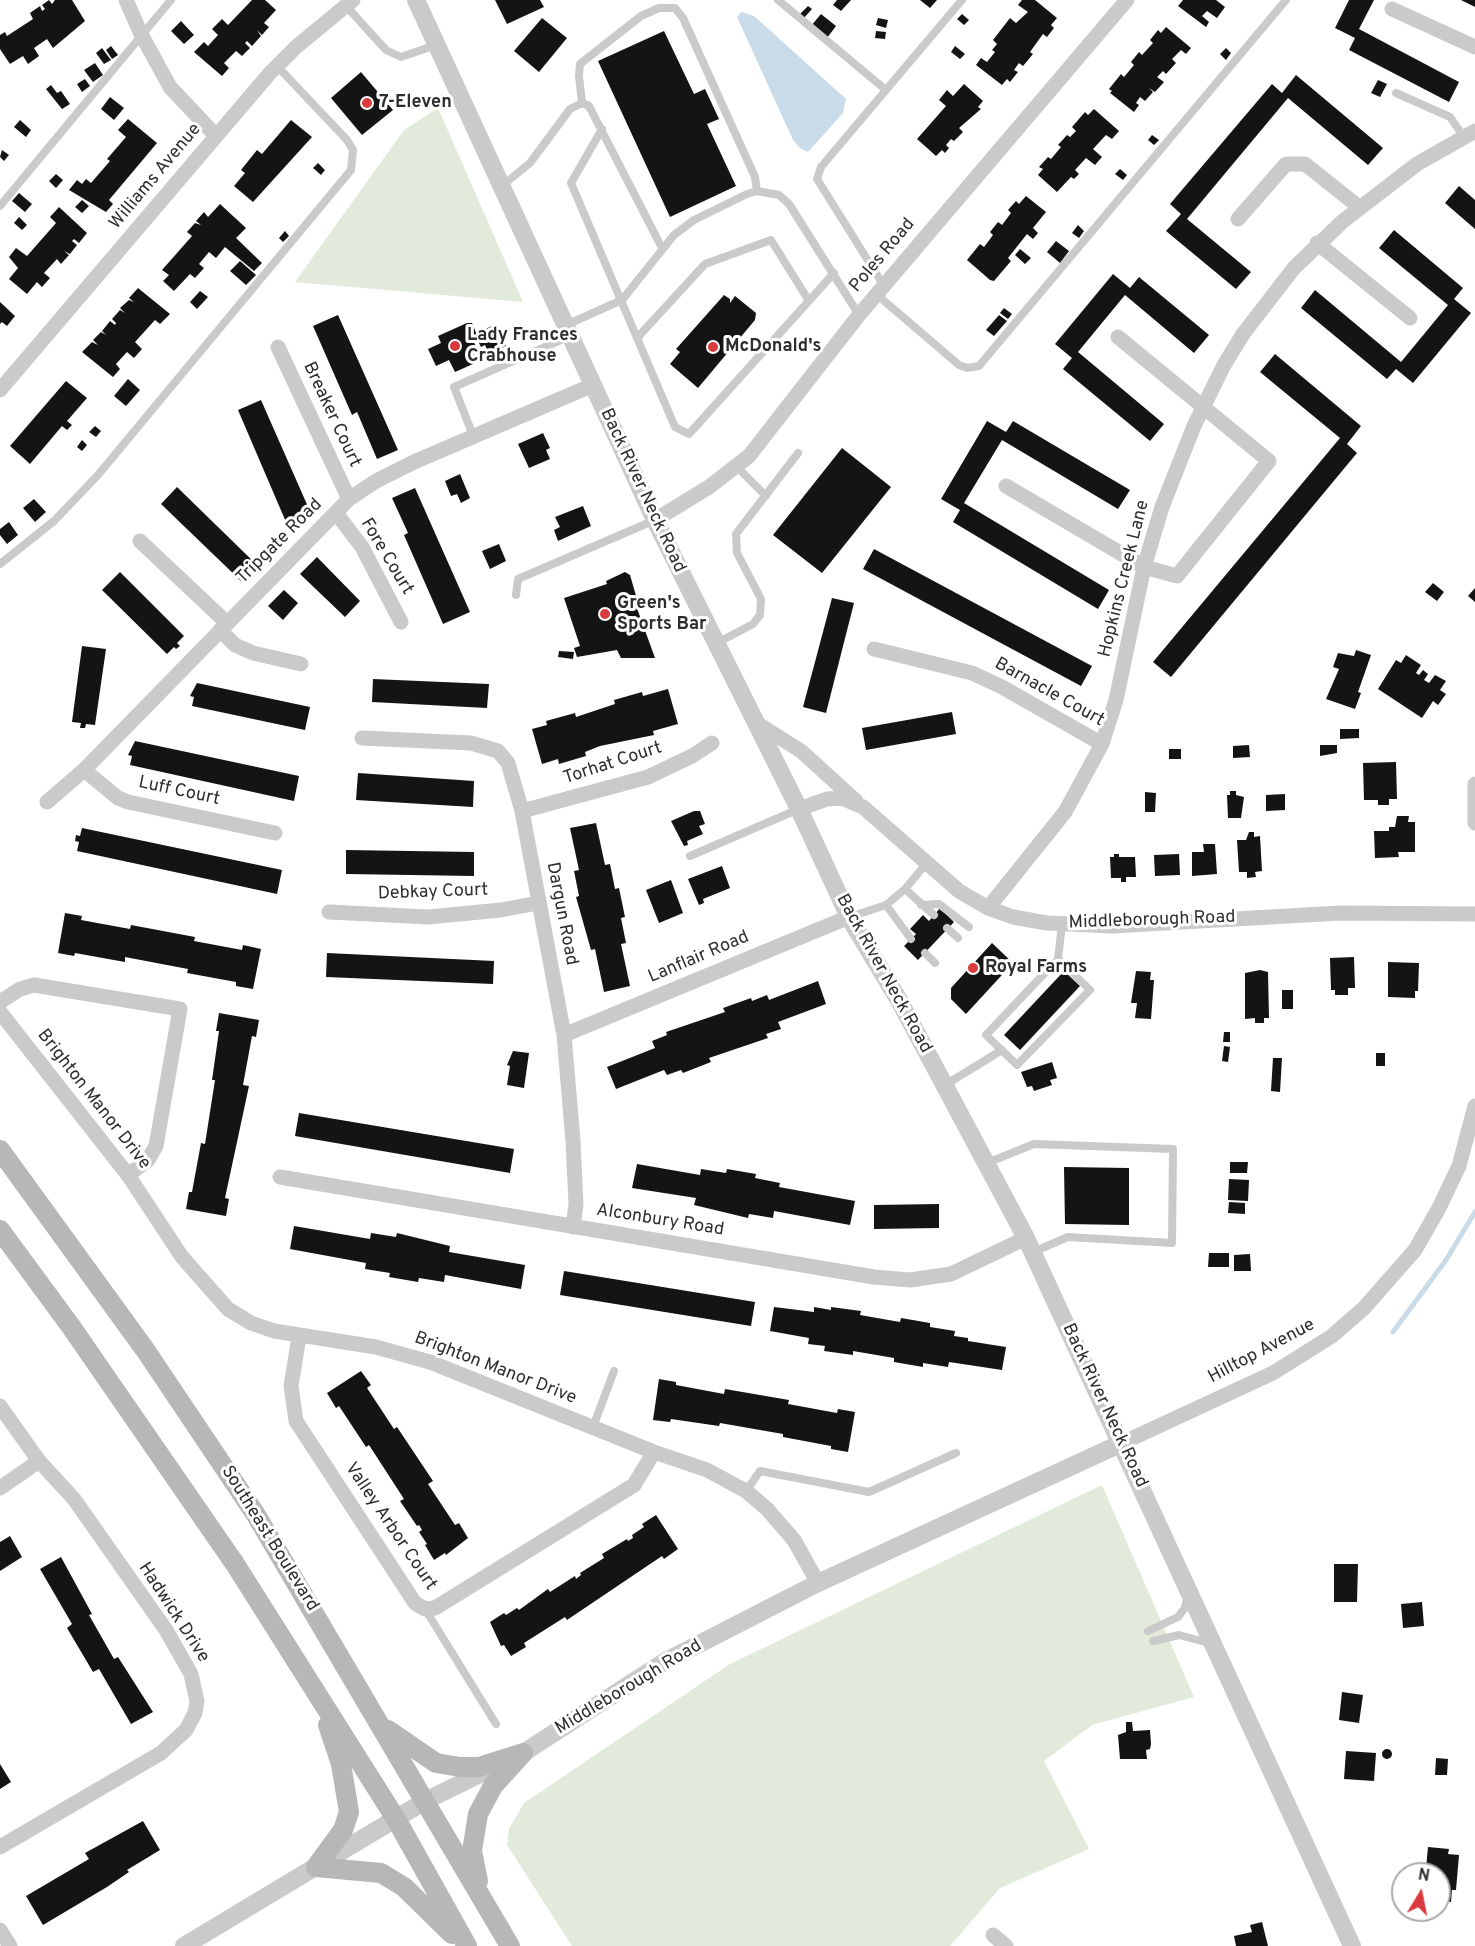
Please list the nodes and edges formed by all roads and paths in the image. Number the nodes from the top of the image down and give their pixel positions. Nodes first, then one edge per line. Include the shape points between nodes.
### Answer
1 (126, 0) edge
2 (171, 0) edge
3 (416, 0) edge
4 (778, 0) edge
5 (962, 0) edge
6 (1286, 0) edge
7 (1120, 2) edge
8 (349, 3) edge
9 (1392, 9) dead end
10 (141, 34) junction
11 (436, 45) junction
12 (1475, 47) edge
13 (277, 66) junction
14 (886, 90) junction
15 (1396, 93) dead end
16 (582, 103) junction
17 (602, 129) junction
18 (1470, 134) edge
19 (216, 136) junction
20 (501, 187) junction
21 (757, 191) junction
22 (0, 206) edge
23 (1359, 207) junction
24 (1238, 219) dead end
25 (1317, 243) junction
26 (662, 248) junction
27 (834, 273) junction
28 (880, 290) junction
29 (622, 300) junction
30 (809, 301) junction
31 (859, 315) junction
32 (1410, 318) dead end
33 (567, 331) junction
34 (1118, 337) dead end
35 (637, 338) junction
36 (279, 347) dead end
37 (592, 385) junction
38 (0, 390) edge
39 (1203, 407) junction
40 (474, 438) junction
41 (798, 453) dead end
42 (736, 466) junction
43 (1006, 486) dead end
44 (766, 495) junction
45 (349, 499) junction
46 (336, 513) junction
47 (655, 519) junction
48 (140, 541) dead end
49 (0, 564) edge
50 (1144, 567) junction
51 (516, 595) dead end
52 (401, 622) dead end
53 (224, 626) junction
54 (715, 644) junction
55 (874, 649) dead end
56 (301, 664) dead end
57 (754, 722) junction
58 (362, 738) dead end
59 (712, 743) dead end
60 (1102, 744) junction
61 (84, 771) junction
62 (1475, 784) edge
63 (47, 802) dead end
64 (863, 807) junction
65 (799, 809) junction
66 (522, 811) junction
67 (1475, 823) edge
68 (275, 833) dead end
69 (690, 856) dead end
70 (926, 865) junction
71 (904, 889) junction
72 (538, 903) junction
73 (886, 905) junction
74 (921, 905) junction
75 (988, 908) junction
76 (329, 912) dead end
77 (1475, 914) edge
78 (933, 915) dead end
79 (849, 917) junction
80 (1062, 924) junction
81 (969, 927) dead end
82 (948, 928) dead end
83 (958, 938) dead end
84 (911, 939) dead end
85 (925, 953) dead end
86 (1058, 959) junction
87 (935, 963) dead end
88 (0, 1002) edge
89 (0, 1012) edge
90 (564, 1035) junction
91 (1002, 1050) junction
92 (945, 1085) junction
93 (1475, 1106) edge
94 (0, 1150) edge
95 (987, 1163) junction
96 (128, 1175) junction
97 (280, 1177) dead end
98 (573, 1227) junction
99 (0, 1230) edge
100 (1030, 1245) junction
101 (299, 1337) junction
102 (614, 1371) dead end
103 (0, 1406) edge
104 (593, 1427) junction
105 (1122, 1443) junction
106 (654, 1452) junction
107 (956, 1454) dead end
108 (39, 1461) junction
109 (0, 1488) edge
110 (746, 1491) junction
111 (818, 1583) junction
112 (1188, 1590) junction
113 (425, 1609) junction
114 (1148, 1631) dead end
115 (1153, 1641) dead end
116 (1215, 1645) junction
117 (316, 1691) junction
118 (496, 1724) dead end
119 (383, 1727) junction
120 (523, 1754) junction
121 (425, 1801) junction
122 (396, 1819) junction
123 (0, 1847) edge
124 (316, 1867) junction
125 (482, 1899) junction
126 (0, 1930) edge
127 (993, 1935) dead end
128 (10, 1946) edge
129 (184, 1946) edge
130 (466, 1946) edge
131 (510, 1946) edge
132 (1006, 1946) edge
133 (1352, 1946) edge

1 - 10 street
2 - 10 lane
3 - 11 street, Back River Neck Road
4 - 14 lane
5 - 14 lane
6 - 28 lane via 979,366 959,366
7 - 28 street, Poles Road
8 - 11 lane via 386,50 401,57
8 - 13 street, Williams Avenue
9 - 12 street
10 - 19 street via 170,87
10 - 22 lane
11 - 20 street, Back River Neck Road
13 - 19 street, Williams Avenue
13 - 49 lane via 347,140 353,150 351,170 98,475 54,520
14 - 28 lane via 821,167 817,179
15 - 18 lane via 1450,117
16 - 17 lane via 590,106
16 - 20 lane via 570,109 530,163
16 - 21 lane via 580,64 641,15 659,8 675,8 717,92 755,177
17 - 26 lane
17 - 29 lane via 571,183
18 - 23 street, Hopkins Creek Lane via 1417,164
19 - 38 street, Williams Avenue
20 - 33 street, Back River Neck Road
21 - 26 lane via 693,220
21 - 27 lane via 779,195 789,204
23 - 24 street via 1305,164 1286,164
23 - 25 street, Hopkins Creek Lane
25 - 32 street
25 - 39 street, Hopkins Creek Lane via 1248,326
26 - 29 lane
27 - 30 lane
27 - 31 lane
28 - 31 street, Poles Road
29 - 33 lane
29 - 35 lane
30 - 35 lane via 771,240 705,264
30 - 35 lane via 689,434 675,428
31 - 42 street, Poles Road via 777,422
33 - 37 street, Back River Neck Road
33 - 40 lane via 454,387
34 - 39 street
36 - 45 street, Breaker Court
37 - 40 street, Tripgate Road
37 - 47 street, Back River Neck Road
39 - 50 street, Hopkins Creek Lane via 1171,482
39 - 50 street via 1269,461 1177,576
40 - 45 street, Tripgate Road via 414,462
41 - 44 lane
42 - 44 lane
42 - 47 street, Poles Road
43 - 50 street
44 - 54 lane via 736,534 737,554 761,599 760,615 753,624
45 - 46 street, Tripgate Road
46 - 52 street, Fore Court via 362,547
46 - 53 street, Tripgate Road
47 - 51 lane via 518,579
47 - 54 street, Back River Neck Road
48 - 53 street
50 - 60 street, Hopkins Creek Lane via 1116,699
53 - 56 street via 235,645
53 - 61 street, Tripgate Road
54 - 57 street, Back River Neck Road
55 - 60 street, Barnacle Court via 972,674
57 - 64 street via 801,752
57 - 65 street, Back River Neck Road
58 - 66 street, Dargun Road via 471,743 498,751 508,764
59 - 66 street, Torhat Court via 648,777
60 - 75 street, Hopkins Creek Lane via 1065,812
61 - 63 street, Tripgate Road
61 - 68 street, Luff Court via 128,802
62 - 67 street
64 - 65 street, Middleborough Road via 842,798
64 - 70 street, Middleborough Road
65 - 69 lane
65 - 79 street, Back River Neck Road
66 - 72 street, Dargun Road
70 - 71 lane
70 - 75 street, Middleborough Road
71 - 73 lane
71 - 74 lane
72 - 76 street, Debkay Court via 449,916
72 - 90 street, Dargun Road
73 - 79 lane
73 - 84 lane
74 - 78 lane
74 - 81 lane via 939,904
75 - 80 street, Middleborough Road via 1013,917
77 - 80 street, Middleborough Road via 1340,914 1112,926
79 - 90 street, Lanflair Road
79 - 92 street, Back River Neck Road
80 - 86 lane
82 - 83 lane
85 - 87 lane
86 - 91 lane via 986,1035
86 - 91 lane via 1090,990 1017,1065
88 - 96 street via 34,985 180,1009 156,1146 148,1160
89 - 96 street, Brighton Manor Drive
90 - 98 street, Dargun Road via 576,1204
91 - 92 lane
92 - 95 street, Back River Neck Road
93 - 105 street, Hilltop Avenue via 1459,1166 1439,1208 1415,1250 1364,1308 1332,1336 1273,1372
94 - 119 main road, Southeast Boulevard via 146,1351 249,1505
95 - 100 street, Back River Neck Road
95 - 100 lane via 1034,1144 1173,1149 1172,1243 1068,1237
96 - 101 street, Brighton Manor Drive via 182,1257 228,1309 257,1326
97 - 98 street, Alconbury Road
98 - 100 street, Alconbury Road via 910,1280 951,1274
99 - 117 main road via 236,1564
100 - 105 street, Back River Neck Road
101 - 104 street, Brighton Manor Drive via 376,1347 430,1362
101 - 113 street, Valley Arbor Court via 291,1386 296,1421 414,1603
102 - 104 lane
103 - 108 street, Hadwick Drive
104 - 106 street, Brighton Manor Drive
105 - 111 street, Middleborough Road
105 - 112 street, Back River Neck Road
106 - 110 street, Brighton Manor Drive via 706,1470
106 - 113 street, Valley Arbor Court via 634,1485 435,1608
107 - 110 lane via 869,1492 760,1471
108 - 109 street
108 - 123 street, Hadwick Drive via 74,1499 165,1630 191,1674 197,1701 186,1730 161,1753
110 - 111 street, Brighton Manor Drive via 794,1540
111 - 120 street, Middleborough Road via 664,1662
112 - 114 lane via 1185,1608 1178,1617
112 - 116 street, Back River Neck Road
113 - 118 lane
115 - 116 lane via 1179,1635
116 - 133 street, Back River Neck Road
117 - 122 main road
117 - 124 main road via 341,1764 349,1812 343,1830
119 - 120 main road via 436,1763 479,1767
119 - 121 main road, Southeast Boulevard
120 - 121 street, Middleborough Road
120 - 125 main road via 494,1786 478,1814 472,1851
121 - 122 street, Middleborough Road
121 - 125 main road, Southeast Boulevard
122 - 124 street, Middleborough Road
122 - 130 main road
124 - 129 street, Middleborough Road
124 - 130 main road via 381,1873 404,1887
125 - 131 main road, Southeast Boulevard
126 - 128 street
127 - 132 street

